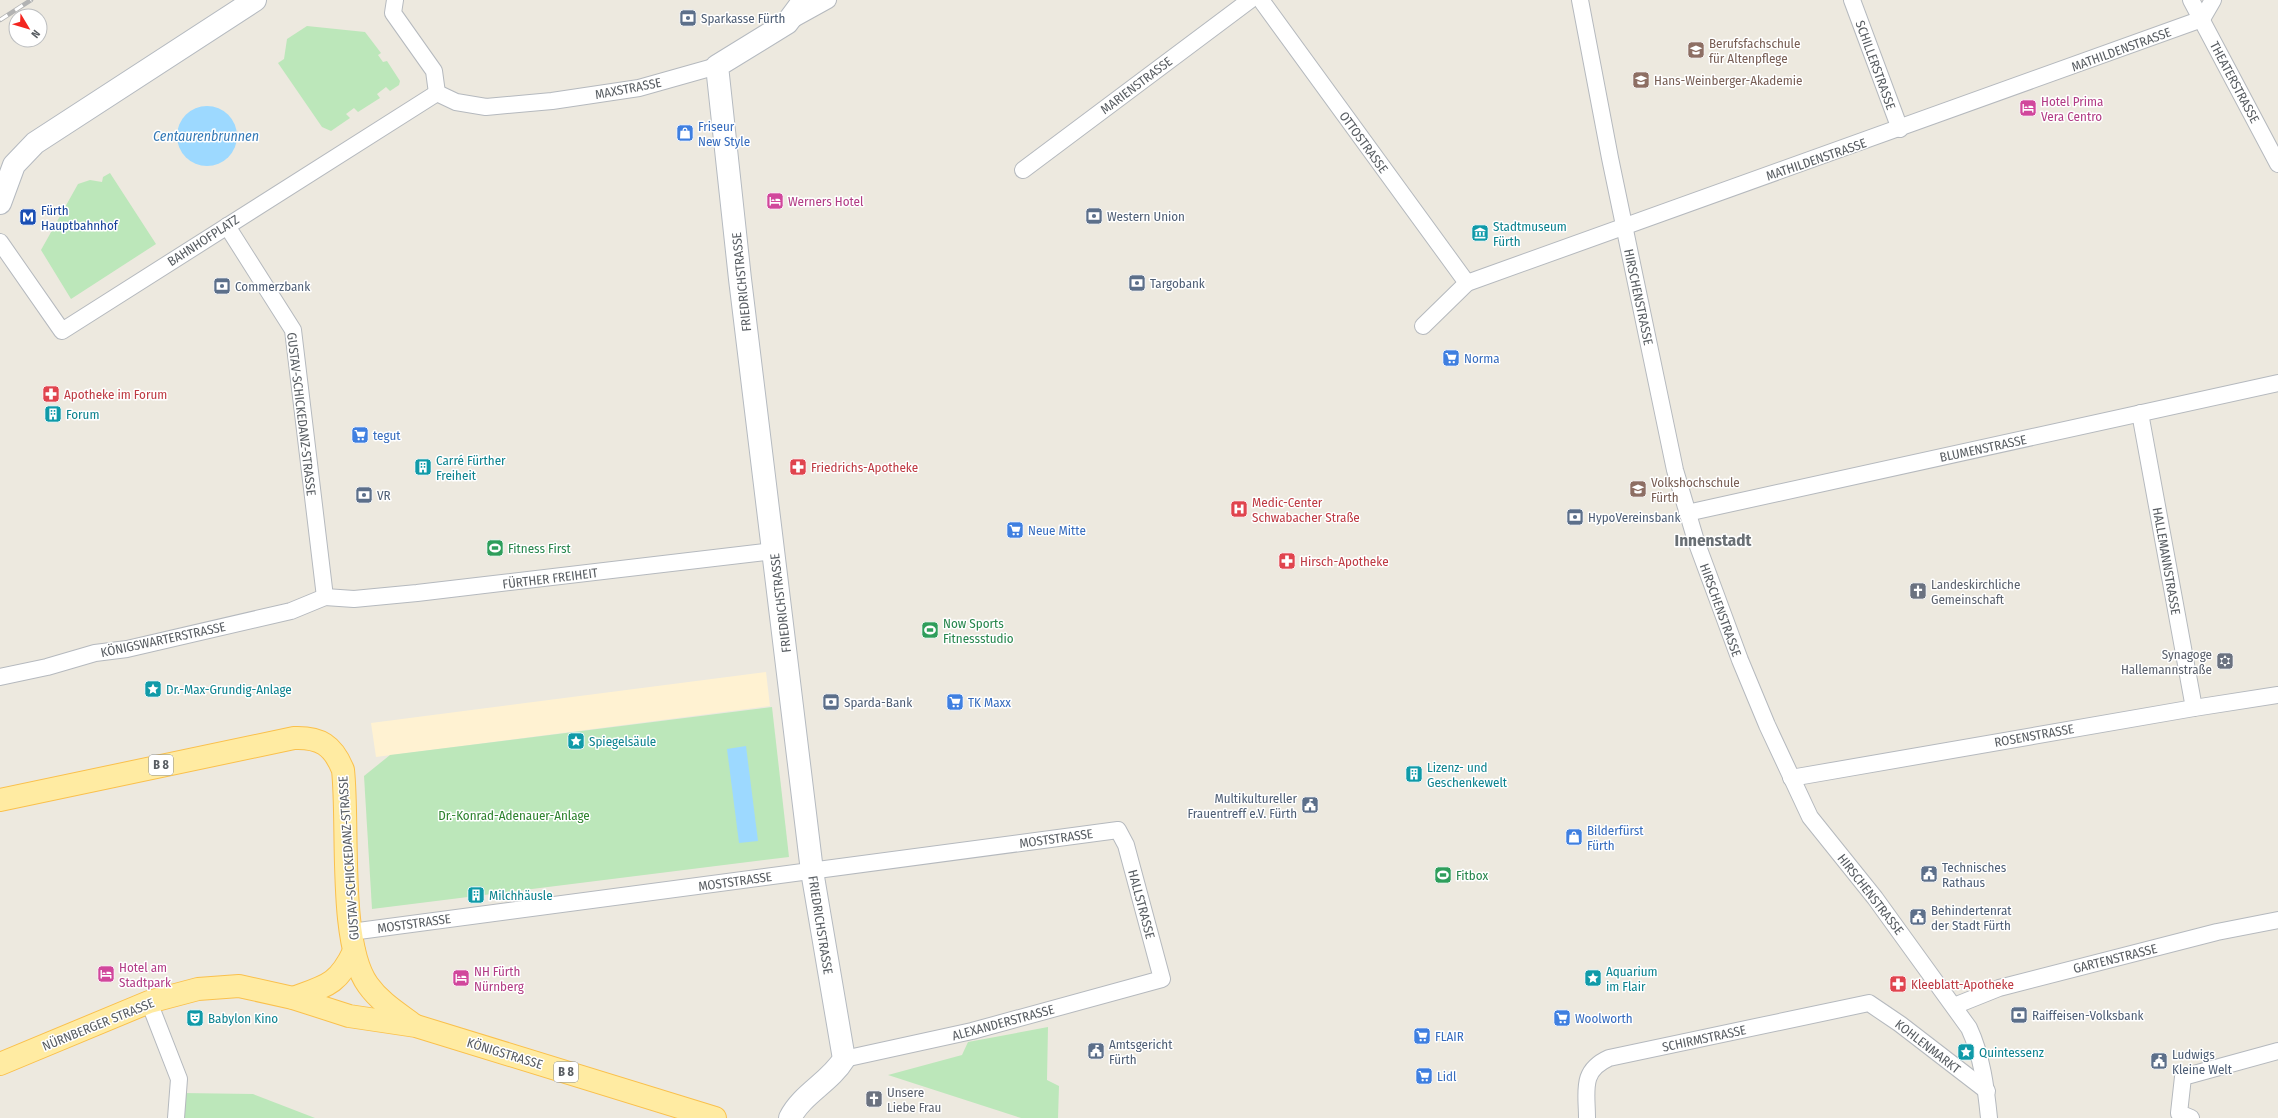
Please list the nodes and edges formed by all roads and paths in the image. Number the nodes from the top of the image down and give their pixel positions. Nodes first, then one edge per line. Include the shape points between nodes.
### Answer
1 (255, 0) edge
2 (804, 0) edge
3 (828, 0) edge
4 (1250, 0) edge
5 (1261, 0) edge
6 (1580, 0) edge
7 (1852, 0) edge
8 (2192, 0) edge
9 (2213, 0) edge
10 (394, 6) edge
11 (2202, 19) junction
12 (787, 23) junction
13 (718, 66) junction
14 (437, 93) junction
15 (1900, 129) junction
16 (2278, 164) edge
17 (1023, 170) dead end
18 (0, 203) edge
19 (227, 226) junction
20 (1624, 226) junction
21 (0, 242) edge
22 (1467, 283) junction
23 (1422, 326) dead end
24 (2278, 383) edge
25 (2140, 414) junction
26 (1687, 513) junction
27 (774, 551) junction
28 (325, 597) junction
29 (0, 677) edge
30 (2278, 695) edge
31 (2194, 708) junction
32 (1791, 778) junction
33 (0, 800) edge
34 (1118, 830) joint
35 (812, 871) junction
36 (2278, 920) edge
37 (353, 942) junction
38 (1162, 979) joint
39 (293, 998) junction
40 (149, 1002) junction
41 (1869, 1003) joint
42 (1954, 1006) junction
43 (416, 1026) junction
44 (2278, 1051) edge
45 (844, 1059) junction
46 (0, 1064) edge
47 (1986, 1091) junction
48 (176, 1118) edge
49 (716, 1118) edge
50 (790, 1118) edge
51 (1587, 1118) edge
52 (1989, 1118) edge
53 (2191, 1118) edge

1 - 18 main road via 35,143 14,165
2 - 12 main road, MAXSTRASSE
3 - 12 street, MAXSTRASSE
4 - 17 street, MARIENSTRASSE
5 - 22 street, OTTOSTRASSE
6 - 20 street, HIRSCHENSTRASSE
7 - 15 street, SCHILLERSTRASSE
8 - 11 street, THEATERSTRASSE
9 - 11 street
10 - 14 street via 434,71
11 - 15 street, MATHILDENSTRASSE
11 - 16 street, THEATERSTRASSE
12 - 13 main road, MAXSTRASSE
13 - 14 street, MAXSTRASSE via 639,88 552,101 486,107 456,102
13 - 27 main road, FRIEDRICHSTRASSE via 740,278
14 - 19 street, BAHNHOFPLATZ
15 - 20 street, MATHILDENSTRASSE
19 - 21 street, BAHNHOFPLATZ via 62,331
19 - 28 street, GUSTAV-SCHICKEDANZ-STRASSE via 293,330
20 - 22 street, MATHILDENSTRASSE
20 - 26 street, HIRSCHENSTRASSE via 1675,470
22 - 23 street, MATHILDENSTRASSE
24 - 25 street, BLUMENSTRASSE
25 - 26 street, BLUMENSTRASSE
25 - 31 street, HALLEMANNSTRASSE
26 - 32 street, HIRSCHENSTRASSE via 1740,660
27 - 28 street, FÜRTHER FREIHEIT via 417,593 354,599
27 - 35 main road, FRIEDRICHSTRASSE
28 - 29 street, KÖNIGSWARTERSTRASSE via 291,611 128,648 95,653
30 - 31 street, ROSENSTRASSE
31 - 32 street, ROSENSTRASSE
32 - 42 street, HIRSCHENSTRASSE via 1810,817 1876,898
33 - 37 main road, GUSTAV-SCHICKEDANZ-STRASSE / B 8 via 294,738 310,737 332,750 339,761 344,780
34 - 35 street, MOSTSTRASSE
34 - 38 street, HALLSTRASSE via 1126,845
35 - 37 street, MOSTSTRASSE
35 - 45 main road, FRIEDRICHSTRASSE
36 - 42 street, GARTENSTRASSE via 2217,932 1999,988
37 - 39 main road via 345,970 328,985
37 - 43 main road, GUSTAV-SCHICKEDANZ-STRASSE / B 8 via 357,966 376,995
38 - 45 street, ALEXANDERSTRASSE via 972,1031
39 - 40 main road, NÜRNBERGER STRASSE / B 8 via 239,986 198,989
39 - 43 main road, KÖNIGSTRASSE / B 8 via 350,1016
40 - 46 main road, NÜRNBERGER STRASSE / B 8
40 - 48 street via 179,1079
41 - 47 street, KOHLENMARKT
41 - 51 street, SCHIRMSTRASSE via 1609,1058 1596,1064 1589,1074 1586,1084
42 - 47 street, HIRSCHENSTRASSE via 1976,1043
43 - 49 main road, KÖNIGSTRASSE / B 8
44 - 53 street via 2183,1078 2179,1113
45 - 50 main road via 797,1106
47 - 52 street, HIRSCHENSTRASSE

